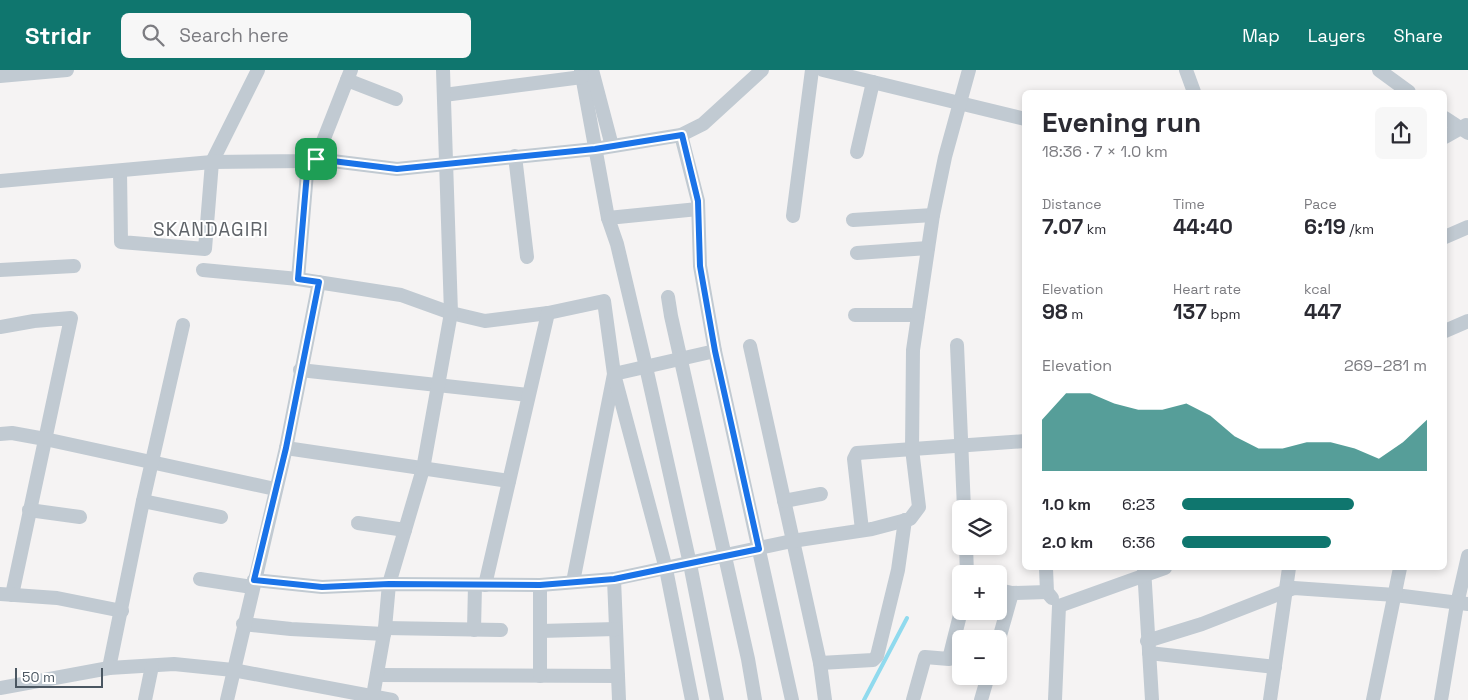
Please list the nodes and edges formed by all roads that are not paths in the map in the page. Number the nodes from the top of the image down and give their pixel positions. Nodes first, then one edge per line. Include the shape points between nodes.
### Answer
1 (67, 70) edge
2 (258, 70) edge
3 (443, 70) edge
4 (762, 70) edge
5 (812, 70) edge
6 (823, 70) edge
7 (969, 70) edge
8 (1186, 70) edge
9 (1379, 70) edge
10 (585, 72) edge
11 (349, 75) edge
12 (0, 76) edge
13 (872, 82) junction
14 (1193, 90) edge
15 (1405, 90) edge
16 (444, 95) junction
17 (396, 99) dead end
18 (962, 104) junction
19 (1022, 118) edge
20 (1447, 119) edge
21 (1466, 128) edge
22 (682, 135) junction
23 (1447, 136) edge
24 (612, 146) junction
25 (595, 149) junction
26 (857, 152) dead end
27 (515, 156) junction
28 (312, 160) junction
29 (212, 162) junction
30 (446, 164) junction
31 (120, 171) junction
32 (0, 181) edge
33 (698, 209) junction
34 (933, 215) junction
35 (793, 216) dead end
36 (608, 218) junction
37 (853, 220) dead end
38 (1468, 227) edge
39 (1447, 236) edge
40 (928, 248) junction
41 (857, 253) dead end
42 (527, 257) dead end
43 (74, 266) dead end
44 (0, 270) edge
45 (203, 270) dead end
46 (298, 279) junction
47 (319, 282) junction
48 (668, 296) dead end
49 (451, 313) junction
50 (548, 313) junction
51 (856, 315) dead end
52 (918, 315) junction
53 (1468, 320) edge
54 (183, 325) dead end
55 (0, 327) edge
56 (1447, 333) edge
57 (957, 345) dead end
58 (750, 346) dead end
59 (715, 351) junction
60 (681, 359) junction
61 (646, 367) junction
62 (300, 370) junction
63 (614, 374) junction
64 (438, 385) junction
65 (528, 395) junction
66 (0, 434) edge
67 (45, 439) junction
68 (1022, 441) edge
69 (962, 446) junction
70 (286, 448) junction
71 (912, 449) junction
72 (152, 463) junction
73 (423, 468) junction
74 (509, 481) junction
75 (275, 489) junction
76 (821, 494) dead end
77 (964, 500) edge
78 (143, 501) junction
79 (784, 501) junction
80 (29, 510) junction
81 (80, 517) dead end
82 (220, 517) dead end
83 (905, 520) junction
84 (358, 523) dead end
85 (405, 530) junction
86 (862, 530) junction
87 (792, 541) junction
88 (759, 549) junction
89 (725, 556) junction
90 (1468, 556) edge
91 (690, 564) junction
92 (666, 569) junction
93 (1046, 570) edge
94 (1289, 570) edge
95 (1400, 570) edge
96 (1145, 571) edge
97 (200, 579) dead end
98 (614, 579) junction
99 (573, 582) junction
100 (253, 584) junction
101 (389, 584) junction
102 (480, 585) junction
103 (540, 585) junction
104 (1287, 590) junction
105 (1007, 591) edge
106 (1048, 592) junction
107 (6, 595) edge
108 (1396, 595) junction
109 (1462, 604) edge
110 (1060, 606) junction
111 (122, 611) junction
112 (959, 620) edge
113 (244, 624) junction
114 (616, 629) junction
115 (474, 630) junction
116 (501, 630) dead end
117 (385, 631) junction
118 (540, 631) junction
119 (1148, 647) junction
120 (820, 662) junction
121 (152, 666) junction
122 (1275, 666) junction
123 (109, 668) junction
124 (233, 670) junction
125 (377, 675) junction
126 (540, 676) junction
127 (618, 676) junction
128 (985, 685) edge
129 (1, 692) edge
130 (366, 696) edge
131 (145, 700) edge
132 (227, 700) edge
133 (392, 700) edge
134 (619, 700) edge
135 (692, 700) edge
136 (717, 700) edge
137 (755, 700) edge
138 (792, 700) edge
139 (825, 700) edge
140 (913, 700) edge
141 (981, 700) edge
142 (1055, 700) edge
143 (1152, 700) edge
144 (1270, 700) edge
145 (1372, 700) edge
146 (1441, 700) edge

1 - 12 street
2 - 29 street
3 - 16 street
4 - 22 street via 703,124
5 - 35 street
6 - 13 street
7 - 18 street
8 - 14 street
9 - 15 street
10 - 16 street
10 - 24 street
10 - 25 street
11 - 17 street
11 - 28 street
13 - 18 street
13 - 26 street
16 - 30 street
18 - 19 street
18 - 34 street
20 - 21 street
21 - 23 street
22 - 24 street
22 - 33 street
24 - 25 street
25 - 27 street
25 - 36 street
27 - 30 street
27 - 42 street
28 - 29 street
28 - 30 street via 397,169
28 - 46 street
29 - 31 street
29 - 31 street via 205,249 121,242
30 - 49 street
31 - 32 street
33 - 36 street
33 - 59 street via 700,266
34 - 37 street
34 - 40 street
36 - 61 street
38 - 39 street
40 - 41 street
40 - 52 street
43 - 44 street
45 - 46 street
46 - 47 street
47 - 49 street via 401,295
47 - 62 street
48 - 60 street
49 - 50 street via 484,321
49 - 64 street
50 - 63 street via 604,301
50 - 65 street
51 - 52 street
52 - 71 street via 913,350
53 - 56 street
54 - 72 street
55 - 67 street via 72,318
57 - 69 street
58 - 79 street
59 - 60 street
59 - 88 street
60 - 61 street
60 - 89 street
61 - 63 street
61 - 91 street
62 - 64 street
62 - 70 street
63 - 92 street
63 - 99 street
64 - 65 street
64 - 73 street
65 - 74 street
66 - 67 street
67 - 72 street
67 - 80 street
68 - 69 street
69 - 71 street
69 - 77 street
70 - 73 street
70 - 75 street
71 - 83 street via 919,507 910,519
71 - 86 street via 861,451 855,456
72 - 75 street
72 - 78 street
73 - 74 street
73 - 85 street
74 - 102 street
75 - 100 street
76 - 79 street
78 - 82 street
78 - 111 street
79 - 87 street
80 - 81 street
80 - 107 street
83 - 86 street
83 - 120 street via 898,570 877,656 873,660
84 - 85 street
85 - 101 street
86 - 87 street
87 - 88 street
87 - 120 street
88 - 89 street
88 - 138 street
89 - 91 street
89 - 137 street
90 - 109 street
91 - 92 street
91 - 136 street
92 - 98 street
92 - 135 street
93 - 106 street
94 - 104 street
95 - 108 street
96 - 110 street
96 - 119 street
97 - 100 street
98 - 99 street
98 - 114 street
99 - 103 street
100 - 101 street via 322,587
100 - 113 street
101 - 102 street
101 - 117 street
102 - 103 street
102 - 115 street
103 - 118 street
104 - 108 street
104 - 119 street
104 - 122 street
105 - 106 street
106 - 110 street
107 - 111 street via 57,598
108 - 109 street
108 - 145 street
109 - 146 street
110 - 142 street
111 - 123 street
112 - 140 street via 949,659 925,657
113 - 117 street via 291,629
113 - 124 street
114 - 118 street
114 - 127 street
115 - 116 street
115 - 117 street
117 - 125 street
118 - 126 street
119 - 122 street
119 - 143 street
120 - 139 street
121 - 123 street
121 - 124 street via 174,664
121 - 131 street
122 - 144 street
123 - 129 street
124 - 130 street
124 - 132 street
125 - 126 street
125 - 130 street
126 - 127 street
127 - 134 street
128 - 141 street
130 - 133 street

